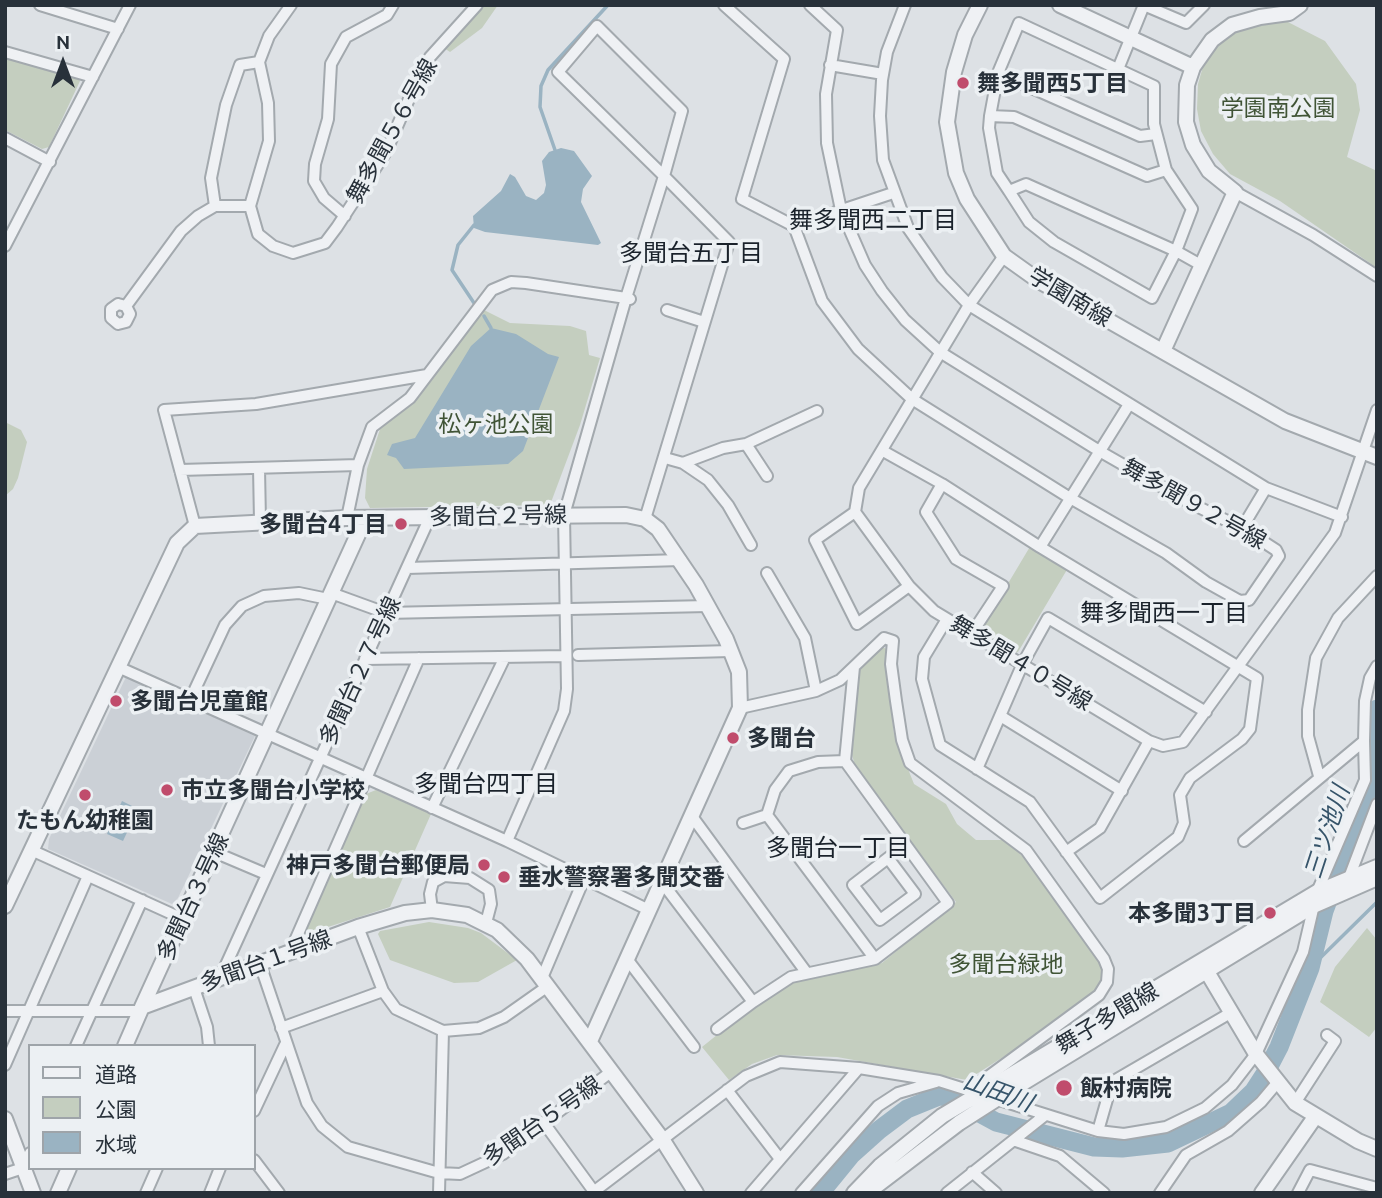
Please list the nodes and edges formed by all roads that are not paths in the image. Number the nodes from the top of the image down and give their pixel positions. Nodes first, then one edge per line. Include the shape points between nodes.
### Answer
1 (40, 5) edge
2 (130, 5) edge
3 (291, 5) edge
4 (393, 5) edge
5 (477, 5) edge
6 (724, 5) edge
7 (810, 5) edge
8 (905, 5) edge
9 (980, 5) edge
10 (1060, 5) edge
11 (1204, 5) edge
12 (1300, 5) edge
13 (1145, 6) edge
14 (118, 29) junction
15 (1131, 40) junction
16 (5, 52) edge
17 (259, 62) junction
18 (830, 65) junction
19 (1193, 67) junction
20 (1118, 69) junction
21 (998, 73) junction
22 (883, 74) junction
23 (93, 77) junction
24 (990, 116) junction
25 (1156, 134) junction
26 (6, 140) edge
27 (50, 162) junction
28 (1166, 170) junction
29 (664, 176) junction
30 (1009, 191) junction
31 (1235, 192) junction
32 (893, 193) junction
33 (215, 206) junction
34 (250, 206) junction
35 (841, 210) junction
36 (345, 216) junction
37 (794, 226) junction
38 (5, 246) edge
39 (1175, 251) junction
40 (1004, 256) junction
41 (1201, 265) junction
42 (1377, 276) edge
43 (629, 299) junction
44 (969, 305) junction
45 (127, 306) dead end
46 (667, 310) dead end
47 (704, 322) junction
48 (1163, 351) junction
49 (940, 352) junction
50 (427, 374) junction
51 (912, 399) junction
52 (1128, 406) junction
53 (1377, 410) edge
54 (817, 411) dead end
55 (746, 444) junction
56 (883, 451) junction
57 (1101, 452) junction
58 (1361, 454) junction
59 (1377, 457) edge
60 (665, 458) junction
61 (683, 463) junction
62 (358, 465) junction
63 (259, 468) junction
64 (180, 470) junction
65 (767, 475) dead end
66 (942, 484) junction
67 (1266, 488) junction
68 (1070, 498) junction
69 (855, 512) junction
70 (564, 515) junction
71 (430, 517) junction
72 (1342, 517) junction
73 (347, 518) junction
74 (365, 519) junction
75 (645, 519) junction
76 (260, 521) junction
77 (195, 526) junction
78 (1242, 528) junction
79 (751, 545) dead end
80 (1040, 547) junction
81 (681, 560) junction
82 (565, 565) junction
83 (407, 568) junction
84 (767, 573) dead end
85 (1375, 581) edge
86 (909, 586) junction
87 (330, 596) junction
88 (708, 606) junction
89 (565, 610) junction
90 (386, 613) junction
91 (947, 619) junction
92 (972, 633) junction
93 (731, 651) junction
94 (578, 655) dead end
95 (566, 656) junction
96 (505, 657) junction
97 (419, 658) junction
98 (365, 659) junction
99 (1023, 663) junction
100 (1377, 666) edge
101 (118, 667) junction
102 (854, 667) junction
103 (1238, 667) junction
104 (816, 691) junction
105 (190, 700) junction
106 (740, 708) junction
107 (1206, 712) junction
108 (1002, 717) junction
109 (267, 736) junction
110 (1149, 741) junction
111 (1364, 741) junction
112 (1377, 748) edge
113 (1366, 755) junction
114 (320, 758) junction
115 (845, 761) junction
116 (977, 769) junction
117 (1319, 776) junction
118 (367, 779) junction
119 (1122, 791) junction
120 (432, 808) junction
121 (1375, 810) edge
122 (691, 815) junction
123 (767, 815) junction
124 (743, 823) dead end
125 (507, 841) junction
126 (1244, 841) dead end
127 (905, 845) junction
128 (32, 850) junction
129 (214, 852) junction
130 (1066, 852) junction
131 (888, 858) junction
132 (1377, 867) edge
133 (266, 874) junction
134 (88, 876) junction
135 (1377, 878) edge
136 (584, 879) junction
137 (661, 881) junction
138 (1347, 884) junction
139 (1315, 899) junction
140 (142, 900) junction
141 (5, 906) edge
142 (432, 910) junction
143 (649, 910) junction
144 (183, 919) junction
145 (486, 923) junction
146 (358, 927) junction
147 (290, 952) junction
148 (627, 959) junction
149 (875, 959) junction
150 (260, 964) junction
151 (1204, 967) junction
152 (806, 972) junction
153 (220, 978) junction
154 (545, 982) junction
155 (194, 988) junction
156 (383, 991) junction
157 (753, 1002) junction
158 (141, 1009) junction
159 (5, 1011) edge
160 (29, 1011) junction
161 (90, 1012) junction
162 (1232, 1012) junction
163 (281, 1028) junction
164 (717, 1030) dead end
165 (443, 1031) junction
166 (1334, 1040) dead end
167 (590, 1041) junction
168 (77, 1044) edge
169 (126, 1044) edge
170 (209, 1044) edge
171 (285, 1045) junction
172 (694, 1047) dead end
173 (1256, 1054) junction
174 (5, 1065) edge
175 (859, 1068) junction
176 (612, 1071) junction
177 (940, 1081) junction
178 (1277, 1083) junction
179 (727, 1090) junction
180 (974, 1092) junction
181 (995, 1100) junction
182 (1295, 1103) junction
183 (256, 1107) edge
184 (1044, 1116) junction
185 (1315, 1117) junction
186 (5, 1119) edge
187 (544, 1123) junction
188 (1098, 1131) junction
189 (8, 1137) edge
190 (662, 1139) junction
191 (1016, 1141) junction
192 (1377, 1149) edge
193 (28, 1157) edge
194 (780, 1159) junction
195 (256, 1163) edge
196 (23, 1168) junction
197 (68, 1170) edge
198 (156, 1170) edge
199 (219, 1170) edge
200 (972, 1172) junction
201 (439, 1173) junction
202 (5, 1174) edge
203 (874, 1187) edge
204 (1377, 1188) edge
205 (689, 1190) edge
206 (276, 1192) edge
207 (594, 1192) edge
208 (33, 1193) edge
209 (58, 1193) edge
210 (146, 1193) edge
211 (209, 1193) edge
212 (439, 1193) edge
213 (751, 1193) edge
214 (802, 1193) edge
215 (854, 1193) edge
216 (947, 1193) edge
217 (996, 1193) edge
218 (1104, 1193) edge
219 (1160, 1193) edge
220 (1262, 1193) edge
221 (1298, 1193) edge

1 - 14 street
2 - 14 street
3 - 17 street via 269,36
4 - 36 street via 387,15 346,37 331,64 328,119 314,181 324,198
5 - 36 street, 舞多聞５６号線 via 430,57 386,152
6 - 37 street via 784,59 742,199
7 - 18 street, 舞多聞９２号線 via 837,30
8 - 22 street
9 - 40 street, 学園南線 via 954,72 947,122 967,199
10 - 15 street
11 - 13 street via 1186,23
12 - 19 street via 1289,13 1232,25 1212,40
13 - 15 street
14 - 23 street
15 - 19 street
15 - 20 street
16 - 23 street
17 - 33 street via 240,65 226,105 211,178
17 - 34 street via 268,103 269,141
18 - 22 street
18 - 35 street, 舞多聞９２号線 via 827,143
19 - 31 street via 1187,85 1186,121 1193,145 1209,171
20 - 21 street via 1019,23
20 - 25 street via 1154,86
21 - 24 street
21 - 25 street via 1140,136
22 - 32 street via 883,160
23 - 27 street
24 - 28 street via 1014,117 1147,176
24 - 30 street via 997,173
25 - 28 street
26 - 27 street
27 - 38 street
28 - 39 street via 1192,209
29 - 29 street via 682,111 597,26 558,72
29 - 43 street
29 - 47 street via 729,242
30 - 39 street via 1026,184
30 - 39 street via 1029,222 1054,242 1152,298
31 - 41 street
31 - 42 street
32 - 35 street
32 - 44 street via 921,250
33 - 34 street
33 - 45 street via 181,230
34 - 36 street, 舞多聞５６号線 via 258,234 293,253 325,243
35 - 37 street
35 - 49 street, 舞多聞９２号線 via 882,291
37 - 51 street, 舞多聞９２号線 via 822,301 858,349
39 - 41 street
40 - 44 street
40 - 48 street, 学園南線 via 1039,281
41 - 48 street
43 - 50 street via 511,282 492,289
43 - 70 street
44 - 49 street
44 - 52 street
46 - 47 street
47 - 60 street
48 - 58 street, 学園南線 via 1285,421
49 - 51 street
49 - 57 street, 舞多聞９２号線
50 - 62 street via 410,398 372,427
50 - 64 street via 256,404 164,410
51 - 56 street
51 - 68 street, 舞多聞９２号線
52 - 57 street
52 - 67 street
53 - 58 street, 舞多聞４０号線
54 - 55 street
55 - 61 street
55 - 65 street
56 - 66 street
56 - 69 street via 859,488
57 - 68 street
57 - 78 street, 舞多聞９２号線
58 - 59 street, 学園南線
58 - 72 street, 舞多聞４０号線
60 - 61 street
60 - 75 street
61 - 79 street via 708,480
62 - 63 street
62 - 73 street
63 - 64 street
63 - 76 street
64 - 77 street
66 - 80 street
66 - 92 street via 926,512 956,559 1003,586
67 - 72 street
67 - 78 street
68 - 78 street, 舞多聞９２号線 via 1240,601 1249,600 1279,556
68 - 80 street
69 - 86 street, 舞多聞４０号線
69 - 86 street via 815,540 857,624
70 - 71 street, 多聞台２号線
70 - 75 street, 多聞台２号線
70 - 82 street
71 - 74 street, 多聞台２号線
71 - 83 street, 多聞台２７号線
72 - 103 street, 舞多聞４０号線
73 - 74 street, 多聞台２号線
73 - 76 street, 多聞台２号線
74 - 87 street, 多聞台３号線
75 - 81 street
76 - 77 street, 多聞台２号線
77 - 101 street via 177,543
80 - 103 street
81 - 82 street
81 - 88 street
82 - 83 street
82 - 89 street
83 - 90 street, 多聞台２７号線
84 - 104 street via 805,638
85 - 117 street via 1338,618 1316,659 1308,736
86 - 91 street, 舞多聞４０号線
87 - 90 street
87 - 105 street via 264,596 242,606 225,625
87 - 109 street, 多聞台３号線
88 - 89 street
88 - 93 street
89 - 90 street
89 - 95 street
90 - 98 street, 多聞台２７号線
91 - 92 street, 舞多聞４０号線
91 - 116 street via 924,657 922,679 940,745
92 - 99 street, 舞多聞４０号線
93 - 94 street
93 - 106 street via 739,672
95 - 96 street
95 - 125 street via 564,711
96 - 97 street
96 - 120 street
97 - 98 street
97 - 118 street
98 - 114 street, 多聞台２７号線
99 - 107 street via 1048,618
99 - 108 street
99 - 110 street, 舞多聞４０号線
100 - 111 street via 1365,701
101 - 105 street
101 - 128 street
102 - 104 street via 840,680
102 - 115 street
102 - 180 street via 884,638 893,641 896,701 910,763 1026,850 1108,969 1099,995
103 - 107 street, 舞多聞４０号線
103 - 130 street via 1257,678 1250,729 1190,778 1180,794 1184,823 1170,846 1100,898
104 - 106 street
105 - 109 street
106 - 122 street
107 - 110 street, 舞多聞４０号線 via 1183,742 1163,746
108 - 116 street
108 - 119 street
109 - 114 street
109 - 129 street, 多聞台３号線
110 - 119 street
111 - 113 street
111 - 117 street
112 - 113 street
113 - 139 street via 1365,780
114 - 118 street
114 - 133 street, 多聞台２７号線
115 - 123 street via 818,762 789,771 775,790
115 - 127 street
116 - 130 street via 1030,802
117 - 126 street
118 - 120 street
118 - 147 street
119 - 130 street via 1101,828
120 - 125 street
121 - 138 street
122 - 137 street
122 - 152 street
123 - 124 street
123 - 149 street
125 - 136 street
127 - 131 street
127 - 149 street via 948,903
128 - 134 street
128 - 141 street
129 - 133 street
129 - 144 street, 多聞台３号線
131 - 131 street via 853,885 880,920 915,894
132 - 138 street, 舞子多聞線
133 - 153 street, 多聞台２７号線
134 - 140 street
134 - 160 street
135 - 138 street, 舞子多聞線
136 - 143 street
136 - 154 street
137 - 143 street
137 - 157 street
138 - 139 street, 舞子多聞線
139 - 151 street, 舞子多聞線
139 - 173 street via 1303,952
140 - 144 street
140 - 161 street
142 - 145 street, 多聞台１号線
142 - 145 street via 429,894 433,882 444,876 470,878 489,890
142 - 146 street, 多聞台１号線
143 - 148 street
144 - 158 street, 多聞台３号線
145 - 154 street, 多聞台１号線 via 527,959
146 - 147 street, 多聞台１号線
146 - 156 street
147 - 150 street, 多聞台１号線
148 - 167 street
148 - 172 street
149 - 152 street
150 - 153 street, 多聞台１号線
150 - 163 street, 多聞台５号線
151 - 162 street
151 - 180 street, 舞子多聞線
151 - 181 street, 舞子多聞線
152 - 157 street
153 - 155 street, 多聞台１号線
154 - 165 street via 503,1017 479,1028
154 - 167 street, 多聞台１号線
155 - 158 street, 多聞台１号線
155 - 170 street
156 - 163 street
156 - 165 street via 397,1009
157 - 164 street
158 - 161 street
158 - 169 street
159 - 160 street
160 - 161 street
160 - 174 street
161 - 168 street
162 - 173 street
162 - 188 street via 1112,1082
163 - 171 street, 多聞台５号線
165 - 201 street
166 - 182 street
167 - 176 street, 多聞台１号線
171 - 183 street
171 - 201 street, 多聞台５号線 via 307,1103 322,1126 348,1147
173 - 178 street
173 - 188 street via 1232,1086 1205,1108 1166,1127 1124,1134
175 - 177 street
175 - 179 street via 780,1062 762,1067
175 - 194 street
176 - 187 street, 多聞台５号線
176 - 190 street, 多聞台１号線
177 - 180 street
177 - 214 street via 898,1093 877,1105
178 - 182 street
178 - 219 street via 1228,1131 1186,1155
179 - 190 street
179 - 194 street
180 - 181 street
180 - 203 street, 舞子多聞線 via 942,1116
181 - 184 street
181 - 203 street, 舞子多聞線
182 - 185 street
184 - 188 street
184 - 191 street
185 - 192 street
185 - 220 street
186 - 189 street
187 - 201 street, 多聞台５号線 via 483,1165 460,1174
187 - 207 street
189 - 196 street
190 - 205 street, 多聞台１号線
190 - 207 street
191 - 200 street
191 - 218 street via 1060,1156
193 - 196 street
194 - 213 street
195 - 206 street
196 - 202 street
196 - 208 street
197 - 209 street
198 - 210 street
199 - 211 street
200 - 216 street
200 - 217 street
201 - 212 street
203 - 215 street, 舞子多聞線
204 - 221 street via 1310,1170

